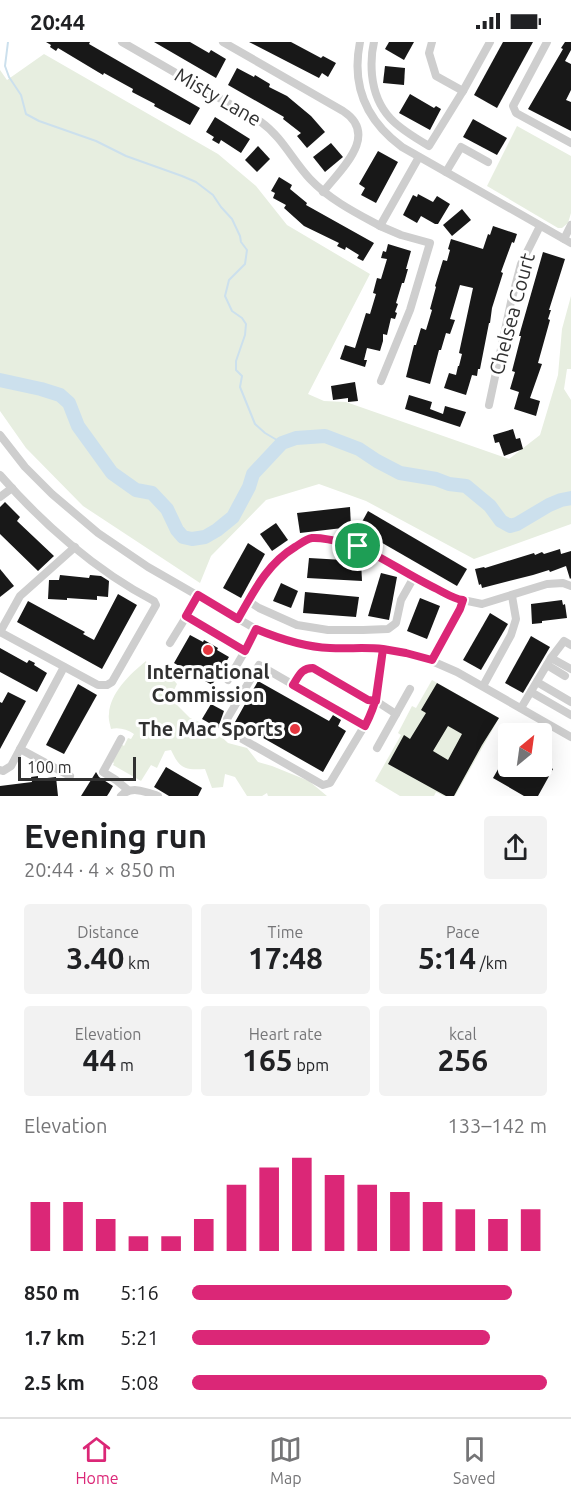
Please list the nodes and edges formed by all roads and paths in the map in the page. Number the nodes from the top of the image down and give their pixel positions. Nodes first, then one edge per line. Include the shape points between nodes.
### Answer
1 (122, 42) edge
2 (223, 42) edge
3 (360, 42) edge
4 (374, 42) edge
5 (432, 42) edge
6 (490, 42) edge
7 (547, 42) edge
8 (463, 91) junction
9 (571, 143) edge
10 (419, 157) junction
11 (488, 162) dead end
12 (446, 172) junction
13 (323, 192) junction
14 (571, 225) edge
15 (380, 226) junction
16 (540, 226) junction
17 (567, 241) edge
18 (381, 381) dead end
19 (489, 405) dead end
20 (0, 435) edge
21 (0, 475) edge
22 (12, 488) junction
23 (0, 498) edge
24 (75, 547) junction
25 (414, 577) junction
26 (571, 586) edge
27 (198, 595) junction
28 (512, 596) junction
29 (463, 600) junction
30 (248, 601) junction
31 (186, 616) junction
32 (238, 619) junction
33 (256, 629) junction
34 (0, 632) edge
35 (170, 644) dead end
36 (571, 645) edge
37 (383, 649) junction
38 (245, 651) junction
39 (432, 660) junction
40 (549, 661) junction
41 (64, 666) junction
42 (568, 672) edge
43 (228, 680) dead end
44 (537, 682) junction
45 (293, 685) junction
46 (483, 686) junction
47 (410, 689) dead end
48 (531, 692) junction
49 (376, 701) junction
50 (571, 702) edge
51 (521, 708) junction
52 (396, 714) junction
53 (571, 715) edge
54 (365, 726) junction
55 (571, 737) edge
56 (121, 739) dead end
57 (377, 748) dead end
58 (20, 749) junction
59 (0, 770) edge
60 (70, 776) dead end
61 (125, 793) edge
62 (158, 796) edge

1 - 13 street, Misty Lane via 268,127
2 - 13 street via 352,118 359,134 355,150
3 - 10 street via 357,69 365,104 386,134
4 - 8 street via 370,60 378,101 400,128 429,146
5 - 8 street via 430,58 436,76
6 - 8 street
7 - 9 street via 513,106 516,113
10 - 12 street
10 - 15 street
11 - 12 street via 461,147
12 - 16 street
13 - 15 street, Misty Lane
14 - 17 street
15 - 18 street, Misty Lane via 429,243 411,310
16 - 17 street
16 - 19 street, Chelsea Court via 521,264
20 - 27 street via 31,473 82,521 132,557
21 - 22 street
22 - 23 street
22 - 24 street
24 - 34 street via 20,596
24 - 41 street via 156,605 112,682 98,685
25 - 29 street
25 - 30 street via 358,546 309,538 273,564
25 - 30 street via 401,600 396,623 388,629 328,630 297,625
26 - 28 street via 547,584
27 - 31 street
27 - 32 street
28 - 29 street via 482,604
28 - 46 street via 516,619 512,635
29 - 39 street
30 - 32 street
31 - 35 street
31 - 38 street
32 - 33 street
33 - 37 street via 314,647
33 - 38 street
34 - 41 street
36 - 40 street via 564,641
37 - 39 street
37 - 49 street
38 - 43 street
39 - 46 street
40 - 42 street
40 - 44 street
41 - 58 street
44 - 48 street
44 - 50 street
45 - 49 street via 302,671 313,668
45 - 54 street
45 - 54 street via 259,665 227,719 230,732 323,785 330,783
46 - 51 street
47 - 52 street
48 - 51 street
48 - 53 street
49 - 52 street
49 - 54 street
51 - 55 street
52 - 57 street
56 - 61 street via 103,772 116,780
58 - 59 street via 11,766
58 - 60 street
61 - 62 street via 136,790

